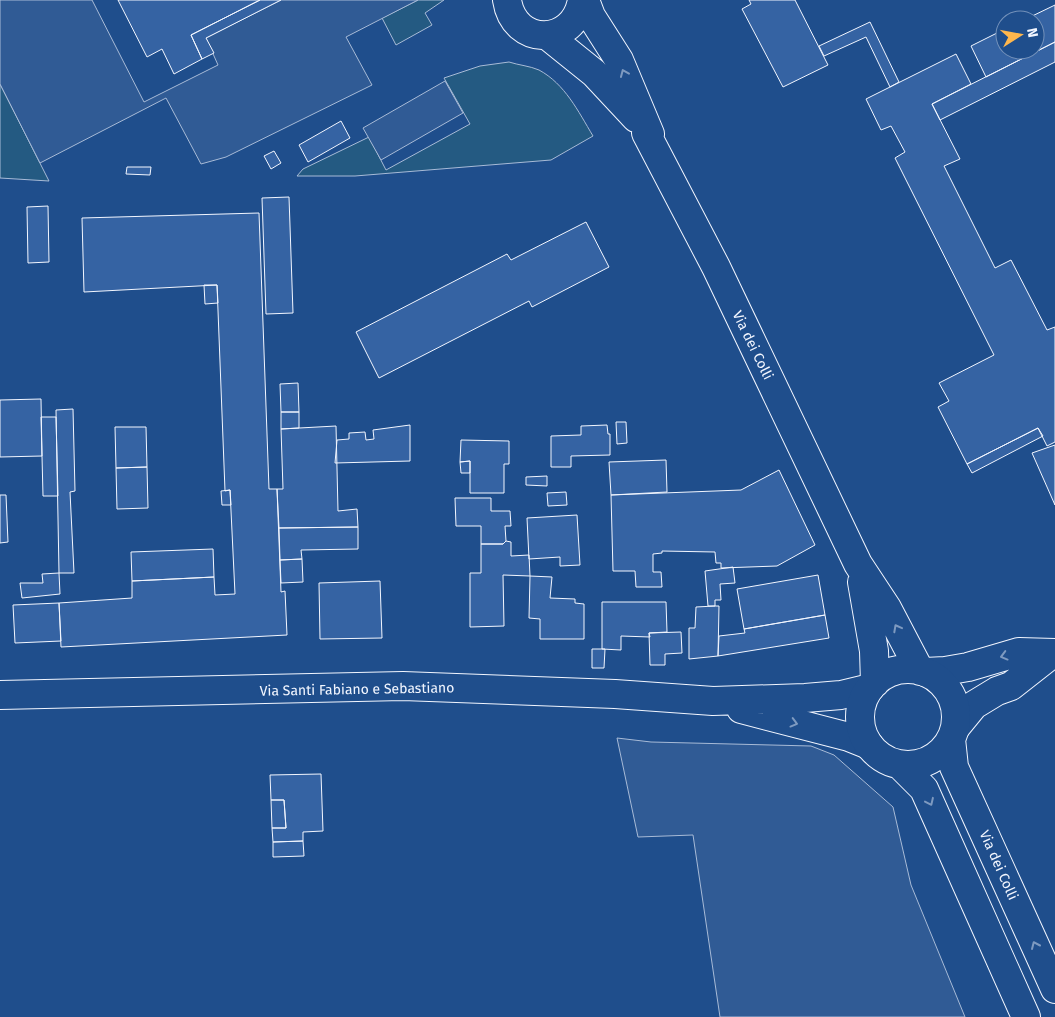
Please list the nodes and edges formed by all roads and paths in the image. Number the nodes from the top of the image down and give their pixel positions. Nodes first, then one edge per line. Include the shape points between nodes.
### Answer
1 (507, 0) edge
2 (584, 0) edge
3 (548, 36) junction
4 (650, 134) junction
5 (858, 564) junction
6 (1054, 653) edge
7 (923, 671) junction
8 (873, 685) junction
9 (0, 695) edge
10 (713, 701) junction
11 (953, 733) junction
12 (869, 745) junction
13 (900, 765) junction
14 (1055, 989) edge
15 (1026, 1017) edge

1 - 3 main road, Via dei Colli via 510,14 517,23 531,32
2 - 3 main road, Via dei Colli via 568,28
4 -> 2 main road, Via dei Colli via 619,60
3 - 4 main road, Via dei Colli via 594,73
4 - 5 main road, Via dei Colli via 646,133 716,267
7 -> 5 main road, Via dei Colli
5 - 8 main road, Via dei Colli via 871,626
6 -> 7 main road via 1019,652 961,668
6 - 11 main road via 1011,686 974,705
7 - 8 main road via 891,672
7 - 11 main road, Via dei Colli via 944,684 955,704
8 - 10 main road, Via Santi Fabiano e Sebastiano via 840,695
8 - 12 main road, Via dei Colli via 861,709 861,728
9 - 10 main road, Via Santi Fabiano e Sebastiano via 403,686
10 -> 12 main road, Via Santi Fabiano e Sebastiano
11 - 13 main road via 942,752 930,760 916,765
14 -> 11 main road, Via dei Colli via 954,767
12 - 13 main road via 883,758
13 -> 15 main road via 924,788

